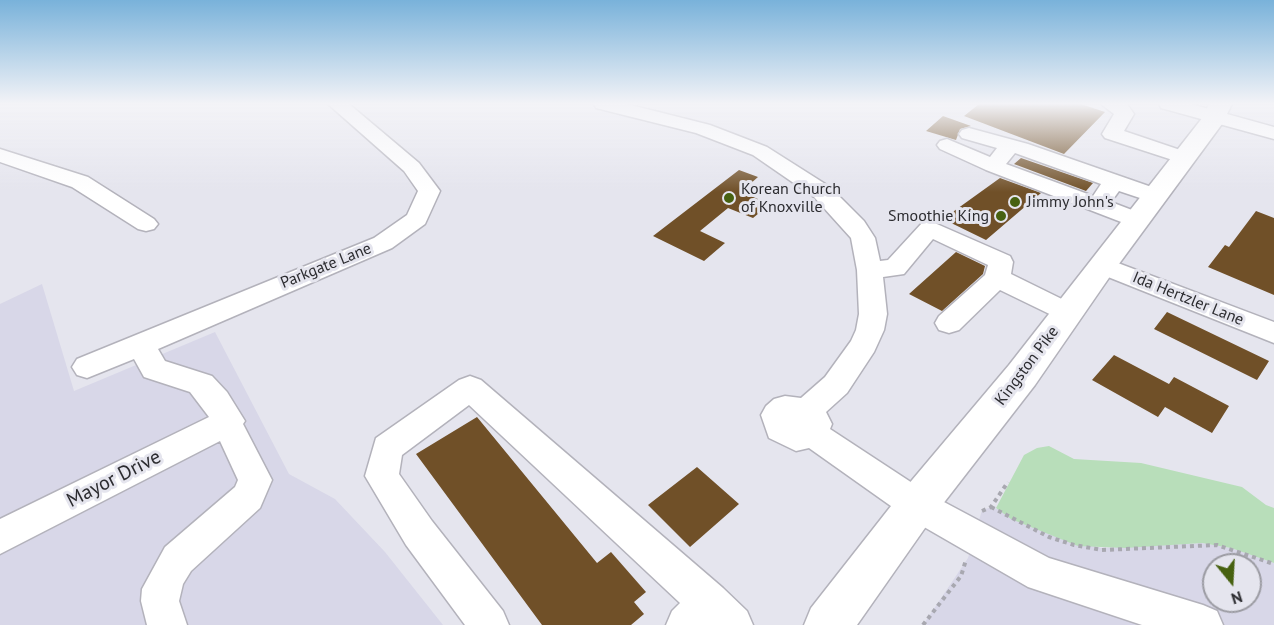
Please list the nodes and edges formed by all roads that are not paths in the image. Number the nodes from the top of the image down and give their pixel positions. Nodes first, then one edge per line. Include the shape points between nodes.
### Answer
1 (372, 133) edge
2 (714, 133) edge
3 (1112, 133) edge
4 (1199, 133) edge
5 (969, 134) dead end
6 (947, 145) dead end
7 (1010, 146) junction
8 (0, 155) edge
9 (1185, 158) junction
10 (993, 166) junction
11 (1115, 181) junction
12 (1097, 205) junction
13 (1146, 208) junction
14 (146, 224) dead end
15 (1102, 265) junction
16 (870, 270) junction
17 (997, 278) junction
18 (1066, 313) junction
19 (949, 322) dead end
20 (1274, 333) edge
21 (141, 343) junction
22 (87, 367) dead end
23 (229, 421) junction
24 (917, 506) junction
25 (0, 537) edge
26 (709, 617) edge
27 (167, 625) edge
28 (489, 625) edge
29 (828, 625) edge
30 (1203, 625) edge

1 - 21 street, Parkgate Lane via 412,167 429,191 417,219 383,243
2 - 16 street via 732,138 786,167 822,192 848,216 863,238
3 - 9 street
4 - 9 main road, Kingston Pike
5 - 7 street
6 - 10 street
7 - 10 street
7 - 11 street
8 - 14 street via 80,182
9 - 13 main road, Kingston Pike
10 - 12 street
11 - 12 street
11 - 13 street
12 - 13 street
13 - 15 main road, Kingston Pike
15 - 18 main road, Kingston Pike
15 - 20 street, Ida Hertzler Lane
16 - 17 street via 895,268 930,228 1001,262
16 - 24 street via 870,330 864,345 810,422
17 - 18 street
17 - 19 street
18 - 24 main road, Kingston Pike via 1022,375
21 - 22 street, Parkgate Lane
21 - 23 street via 154,369 201,384
23 - 25 street, Mayor Drive
23 - 27 street via 255,480 248,497 178,559 170,571 160,601
24 - 29 main road, Kingston Pike
24 - 30 street via 982,523 1041,574
26 - 28 street via 470,388 387,448 382,476

